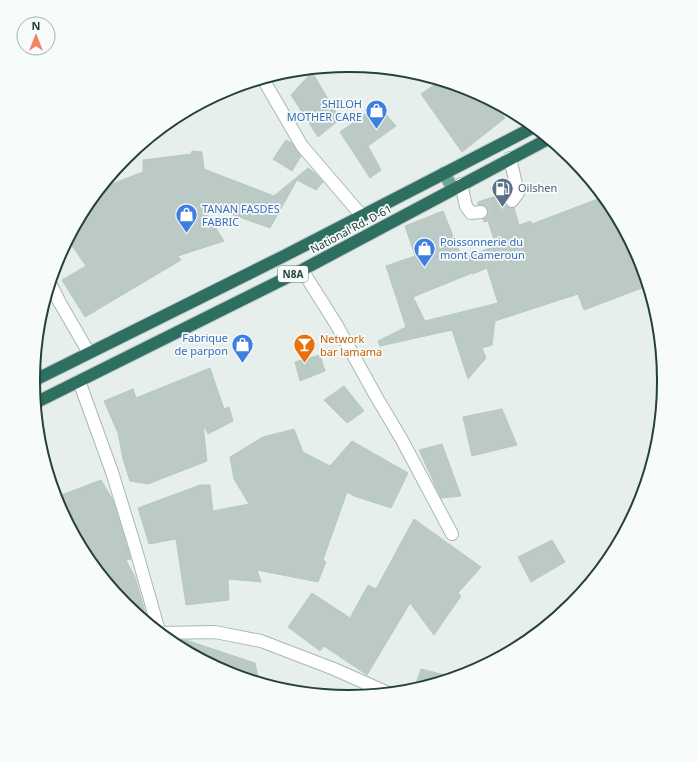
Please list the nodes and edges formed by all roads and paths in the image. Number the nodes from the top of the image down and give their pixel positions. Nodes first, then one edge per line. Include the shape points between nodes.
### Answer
1 (266, 84) edge
2 (528, 130) edge
3 (543, 142) edge
4 (510, 158) junction
5 (444, 174) junction
6 (457, 187) junction
7 (512, 201) dead end
8 (481, 212) tunnel mouth
9 (362, 216) junction
10 (302, 270) junction
11 (54, 290) edge
12 (89, 353) junction
13 (40, 377) edge
14 (79, 380) junction
15 (41, 400) edge
16 (452, 534) dead end
17 (156, 622) edge
18 (169, 632) edge
19 (377, 688) edge

1 - 9 street via 302,146
2 - 5 highway, National Rd. D-61 / N8A
3 - 4 highway, National Rd. D-61 / N8A
4 - 6 highway, National Rd. D-61 / N8A
4 - 7 street via 518,194
5 - 6 main road
5 - 9 highway, National Rd. D-61 / N8A
6 - 8 street via 471,213
6 - 10 highway, National Rd. D-61 / N8A
9 - 12 highway, National Rd. D-61 / N8A
10 - 14 highway, National Rd. D-61 / N8A
10 - 16 street via 402,440
11 - 12 street
12 - 13 highway, National Rd. D-61 / N8A
14 - 15 highway, National Rd. D-61 / N8A
14 - 17 street via 112,472
18 - 19 street via 216,632 261,641

